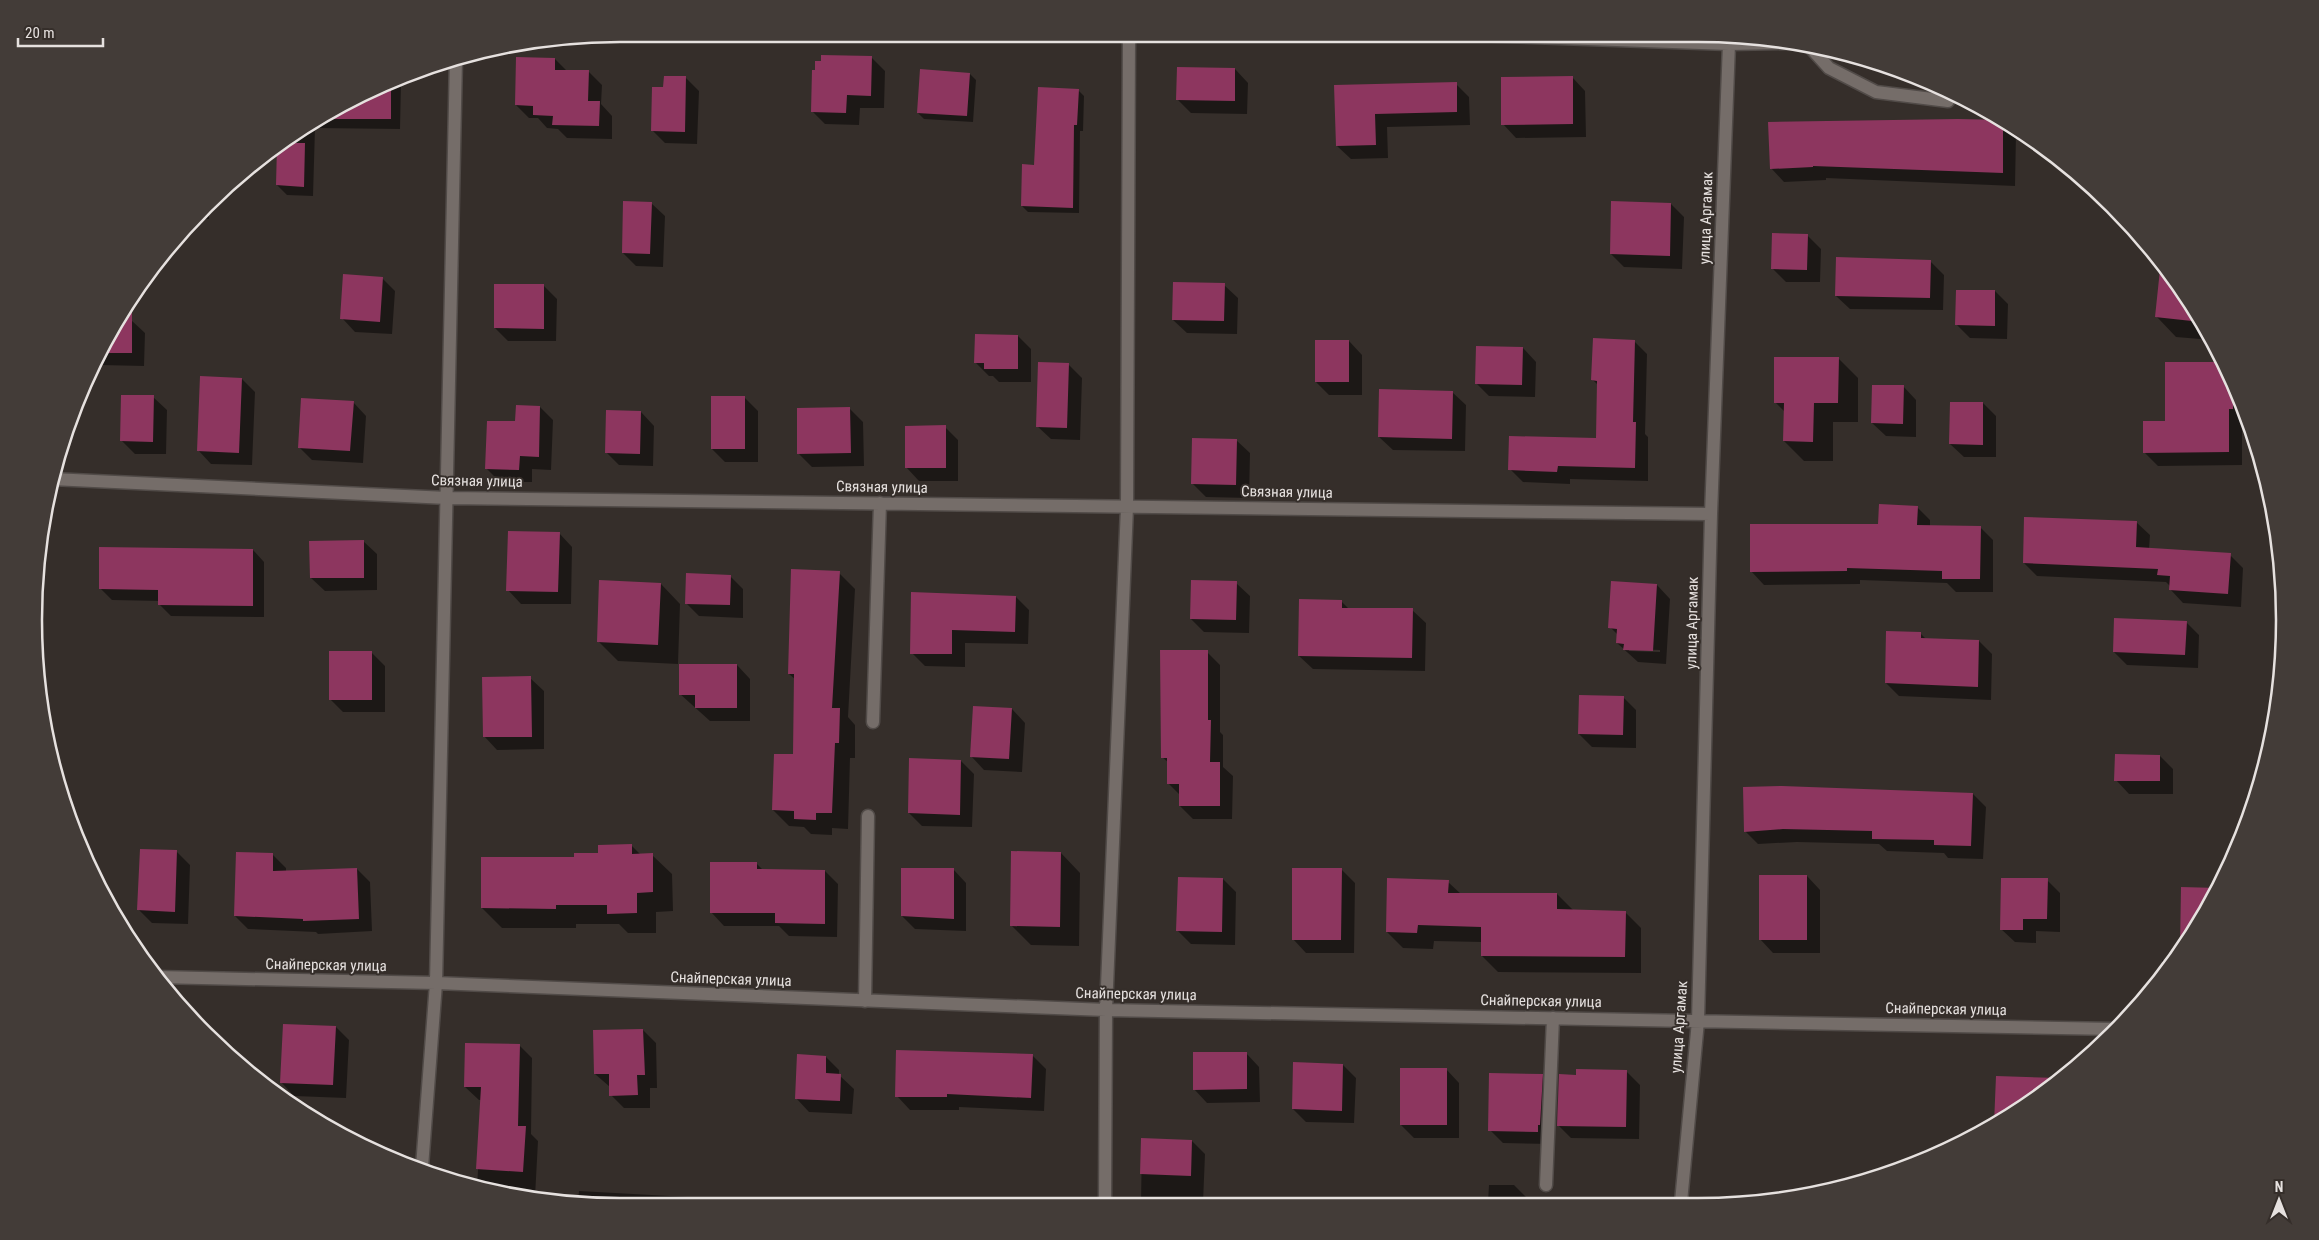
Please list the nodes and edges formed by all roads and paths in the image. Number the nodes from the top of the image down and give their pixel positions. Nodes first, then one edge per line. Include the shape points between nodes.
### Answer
1 (1129, 42) edge
2 (1696, 42) edge
3 (1729, 44) junction
4 (1733, 44) edge
5 (1817, 55) edge
6 (456, 67) edge
7 (1948, 101) dead end
8 (60, 479) edge
9 (447, 498) junction
10 (880, 503) junction
11 (1127, 507) junction
12 (1712, 514) junction
13 (873, 722) dead end
14 (868, 816) dead end
15 (166, 977) edge
16 (436, 984) junction
17 (865, 1000) junction
18 (1106, 1010) junction
19 (1553, 1018) junction
20 (1698, 1021) junction
21 (2106, 1029) edge
22 (422, 1163) edge
23 (1546, 1185) dead end
24 (1105, 1198) edge
25 (1682, 1198) edge

1 - 11 street
2 - 3 street
3 - 4 street
3 - 12 street, улица Аргамак
5 - 7 street via 1829,68 1876,92
6 - 9 street
8 - 9 street, Связная улица
9 - 10 street, Связная улица
9 - 16 street
10 - 11 street, Связная улица
10 - 13 street
11 - 12 street, Связная улица
11 - 18 street
12 - 20 street, улица Аргамак
14 - 17 street
15 - 16 street, Снайперская улица
16 - 17 street, Снайперская улица
16 - 22 street
17 - 18 street, Снайперская улица
18 - 19 street, Снайперская улица
18 - 24 street
19 - 20 street, Снайперская улица
19 - 23 street
20 - 21 street, Снайперская улица
20 - 25 street, улица Аргамак

